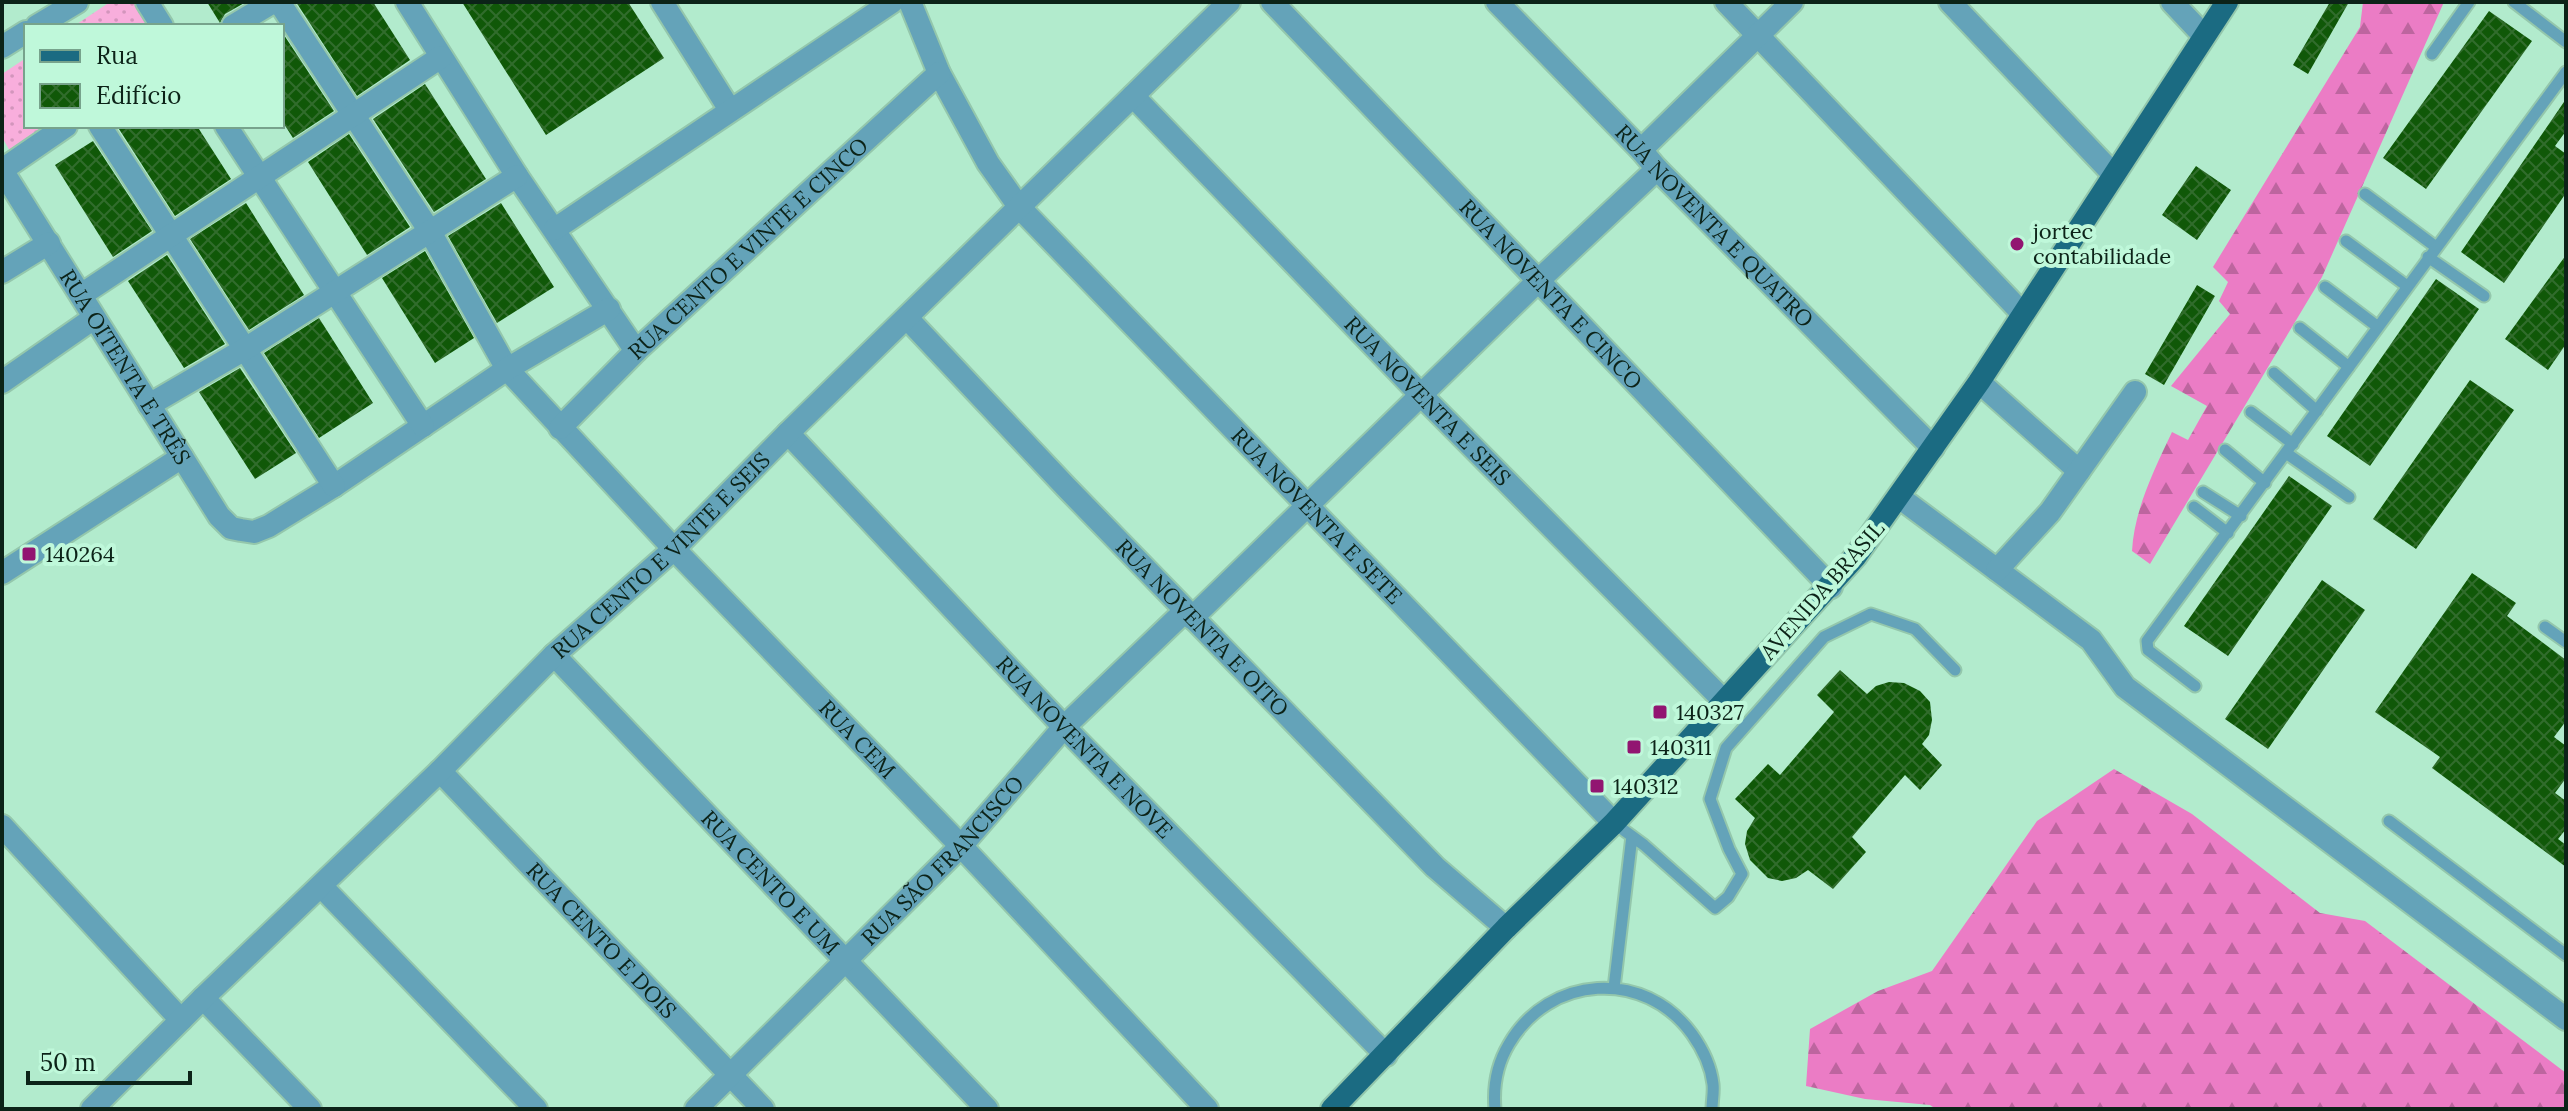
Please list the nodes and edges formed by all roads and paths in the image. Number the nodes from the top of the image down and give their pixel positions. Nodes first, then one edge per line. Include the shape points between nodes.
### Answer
1 (77, 2) edge
2 (147, 2) edge
3 (273, 2) edge
4 (279, 2) edge
5 (407, 2) edge
6 (662, 2) edge
7 (892, 2) edge
8 (910, 2) edge
9 (1229, 2) edge
10 (1272, 2) edge
11 (1497, 2) edge
12 (1726, 2) edge
13 (1792, 2) edge
14 (1950, 2) edge
15 (2172, 2) edge
16 (2227, 2) edge
17 (2469, 2) edge
18 (2514, 2) edge
19 (40, 24) edge
20 (161, 24) edge
21 (236, 24) edge
22 (24, 33) edge
23 (1757, 34) junction
24 (2204, 36) junction
25 (2566, 42) edge
26 (2, 47) edge
27 (2432, 54) dead end
28 (441, 57) junction
29 (2566, 72) edge
30 (939, 73) junction
31 (1133, 96) junction
32 (730, 110) junction
33 (353, 115) junction
34 (63, 128) edge
35 (101, 128) edge
36 (227, 128) edge
37 (1641, 150) junction
38 (1657, 169) junction
39 (2, 170) edge
40 (2114, 175) junction
41 (517, 176) junction
42 (259, 177) junction
43 (2365, 194) dead end
44 (1020, 208) junction
45 (555, 229) junction
46 (429, 230) junction
47 (173, 235) junction
48 (2346, 241) dead end
49 (49, 243) junction
50 (2432, 252) junction
51 (2, 272) edge
52 (1540, 279) junction
53 (2407, 286) junction
54 (2325, 287) dead end
55 (334, 291) junction
56 (81, 295) junction
57 (2484, 296) dead end
58 (609, 309) junction
59 (2022, 313) junction
60 (94, 318) junction
61 (907, 318) junction
62 (2378, 327) junction
63 (2300, 328) dead end
64 (245, 349) junction
65 (636, 351) junction
66 (2349, 367) junction
67 (507, 369) junction
68 (2274, 373) dead end
69 (2, 382) edge
70 (1979, 382) junction
71 (2135, 392) dead end
72 (1422, 396) junction
73 (149, 405) junction
74 (2317, 411) junction
75 (2251, 412) dead end
76 (423, 426) junction
77 (560, 428) junction
78 (788, 433) junction
79 (1933, 448) junction
80 (2290, 449) junction
81 (2225, 450) dead end
82 (182, 457) junction
83 (2079, 471) junction
84 (2265, 483) junction
85 (334, 486) junction
86 (2203, 492) dead end
87 (1899, 497) junction
88 (2349, 497) dead end
89 (1308, 506) junction
90 (2194, 507) dead end
91 (2241, 516) junction
92 (2228, 533) junction
93 (674, 549) junction
94 (1997, 570) junction
95 (2, 573) edge
96 (1831, 587) junction
97 (1189, 614) junction
98 (2545, 627) dead end
99 (2566, 642) edge
100 (554, 655) junction
101 (1955, 670) dead end
102 (2195, 686) dead end
103 (1725, 702) junction
104 (1064, 727) junction
105 (440, 771) junction
106 (2389, 821) dead end
107 (2, 826) edge
108 (1623, 830) junction
109 (961, 846) junction
110 (322, 887) junction
111 (1506, 928) junction
112 (2566, 955) edge
113 (847, 961) junction
114 (1614, 988) junction
115 (203, 998) junction
116 (2566, 1019) edge
117 (181, 1020) junction
118 (1386, 1055) junction
119 (731, 1074) junction
120 (92, 1109) edge
121 (310, 1109) edge
122 (536, 1109) edge
123 (696, 1109) edge
124 (763, 1109) edge
125 (987, 1109) edge
126 (1207, 1109) edge
127 (1332, 1109) edge
128 (1495, 1109) edge
129 (1712, 1109) edge

1 - 19 street
2 - 20 street
3 - 21 street
4 - 33 street, RUA CEM
5 - 28 street
6 - 32 street
7 - 32 street
8 - 30 street, RUA NOVENTA E SETE
9 - 31 street, RUA CENTO E VINTE E SEIS
10 - 52 street, RUA NOVENTA E CINCO
11 - 37 street, RUA NOVENTA E QUATRO
12 - 23 street
13 - 23 street
14 - 40 street
15 - 24 street
16 - 24 main road, AVENIDA BRASIL
17 - 27 lane
18 - 25 lane
22 - 26 street
23 - 37 street
23 - 59 street
24 - 40 main road, AVENIDA BRASIL
28 - 33 street
28 - 41 street
29 - 50 lane
30 - 44 street, RUA NOVENTA E SETE via 988,163
30 - 65 street, RUA CENTO E VINTE E CINCO
31 - 44 street, RUA CENTO E VINTE E SEIS
31 - 72 street, RUA NOVENTA E SEIS
32 - 45 street
33 - 42 street
33 - 46 street, RUA CEM
34 - 39 street
35 - 47 street
36 - 42 street
37 - 38 street, RUA NOVENTA E QUATRO
38 - 52 street, RUA SÃO FRANCISCO
38 - 79 street, RUA NOVENTA E QUATRO
39 - 49 street, RUA OITENTA E TRÊS
40 - 59 main road, AVENIDA BRASIL
41 - 45 street
41 - 46 street
42 - 47 street
42 - 55 street
43 - 50 lane
44 - 61 street, RUA CENTO E VINTE E SEIS
44 - 89 street, RUA NOVENTA E SETE
45 - 58 street
46 - 55 street
46 - 67 street, RUA CEM
47 - 56 street
47 - 64 street
48 - 53 lane
49 - 51 street
49 - 56 street, RUA OITENTA E TRÊS
50 - 53 lane
50 - 57 lane
52 - 72 street, RUA SÃO FRANCISCO
52 - 96 street, RUA NOVENTA E CINCO
53 - 62 lane
54 - 62 lane
55 - 64 street
55 - 76 street
56 - 60 street, RUA OITENTA E TRÊS
58 - 65 street
58 - 67 street
59 - 70 main road, AVENIDA BRASIL
60 - 69 street
60 - 73 street, RUA OITENTA E TRÊS
61 - 78 street, RUA CENTO E VINTE E SEIS
61 - 97 street, RUA NOVENTA E OITO
62 - 66 lane
63 - 66 lane
64 - 73 street
64 - 85 street
65 - 77 street, RUA CENTO E VINTE E CINCO
66 - 74 lane
67 - 76 street
67 - 77 street, RUA CEM
68 - 74 lane
70 - 79 main road, AVENIDA BRASIL
70 - 83 street
71 - 83 street
72 - 89 street, RUA SÃO FRANCISCO
72 - 103 street, RUA NOVENTA E SEIS
73 - 82 street, RUA OITENTA E TRÊS
74 - 80 lane
75 - 80 lane
76 - 85 street
77 - 93 street, RUA CEM
78 - 93 street, RUA CENTO E VINTE E SEIS
78 - 104 street, RUA NOVENTA E NOVE
79 - 87 main road, AVENIDA BRASIL
80 - 84 lane
80 - 88 lane
81 - 84 lane
82 - 85 street, RUA OITENTA E TRÊS via 231,528 254,532 269,526
82 - 95 street
83 - 94 street
84 - 91 lane
86 - 91 lane
87 - 94 street
87 - 96 main road, AVENIDA BRASIL
89 - 97 street, RUA SÃO FRANCISCO
89 - 108 street, RUA NOVENTA E SETE
90 - 92 lane
91 - 92 lane
92 - 102 lane via 2147,641 2148,650
93 - 100 street, RUA CENTO E VINTE E SEIS
93 - 109 street, RUA CEM
94 - 116 street via 2091,640 2125,687
96 - 103 main road, AVENIDA BRASIL
97 - 104 street, RUA SÃO FRANCISCO
97 - 111 street, RUA NOVENTA E OITO via 1435,867
98 - 99 lane
100 - 105 street, RUA CENTO E VINTE E SEIS
100 - 113 street, RUA CENTO E UM
101 - 108 lane via 1915,629 1871,614 1824,637 1726,748 1710,799 1742,874 1715,908
103 - 108 main road, AVENIDA BRASIL
104 - 109 street, RUA SÃO FRANCISCO
104 - 118 street, RUA NOVENTA E NOVE
105 - 110 street, RUA CENTO E VINTE E SEIS
105 - 119 street, RUA CENTO E DOIS
106 - 112 lane
107 - 117 street
108 - 111 main road, AVENIDA BRASIL
108 - 114 lane
109 - 113 street, RUA SÃO FRANCISCO
109 - 126 street, RUA CEM
110 - 115 street, RUA CENTO E VINTE E SEIS
110 - 122 street
111 - 118 main road, AVENIDA BRASIL
113 - 119 street, RUA SÃO FRANCISCO
113 - 125 street, RUA CENTO E UM
114 - 128 lane via 1579,990 1546,1004 1519,1027 1501,1058
114 - 129 lane via 1650,997 1680,1018 1702,1048 1713,1083
115 - 117 street, RUA CENTO E VINTE E SEIS
115 - 121 street
117 - 120 street, RUA CENTO E VINTE E SEIS
118 - 127 main road, AVENIDA BRASIL
119 - 123 street, RUA SÃO FRANCISCO
119 - 124 street, RUA CENTO E DOIS

